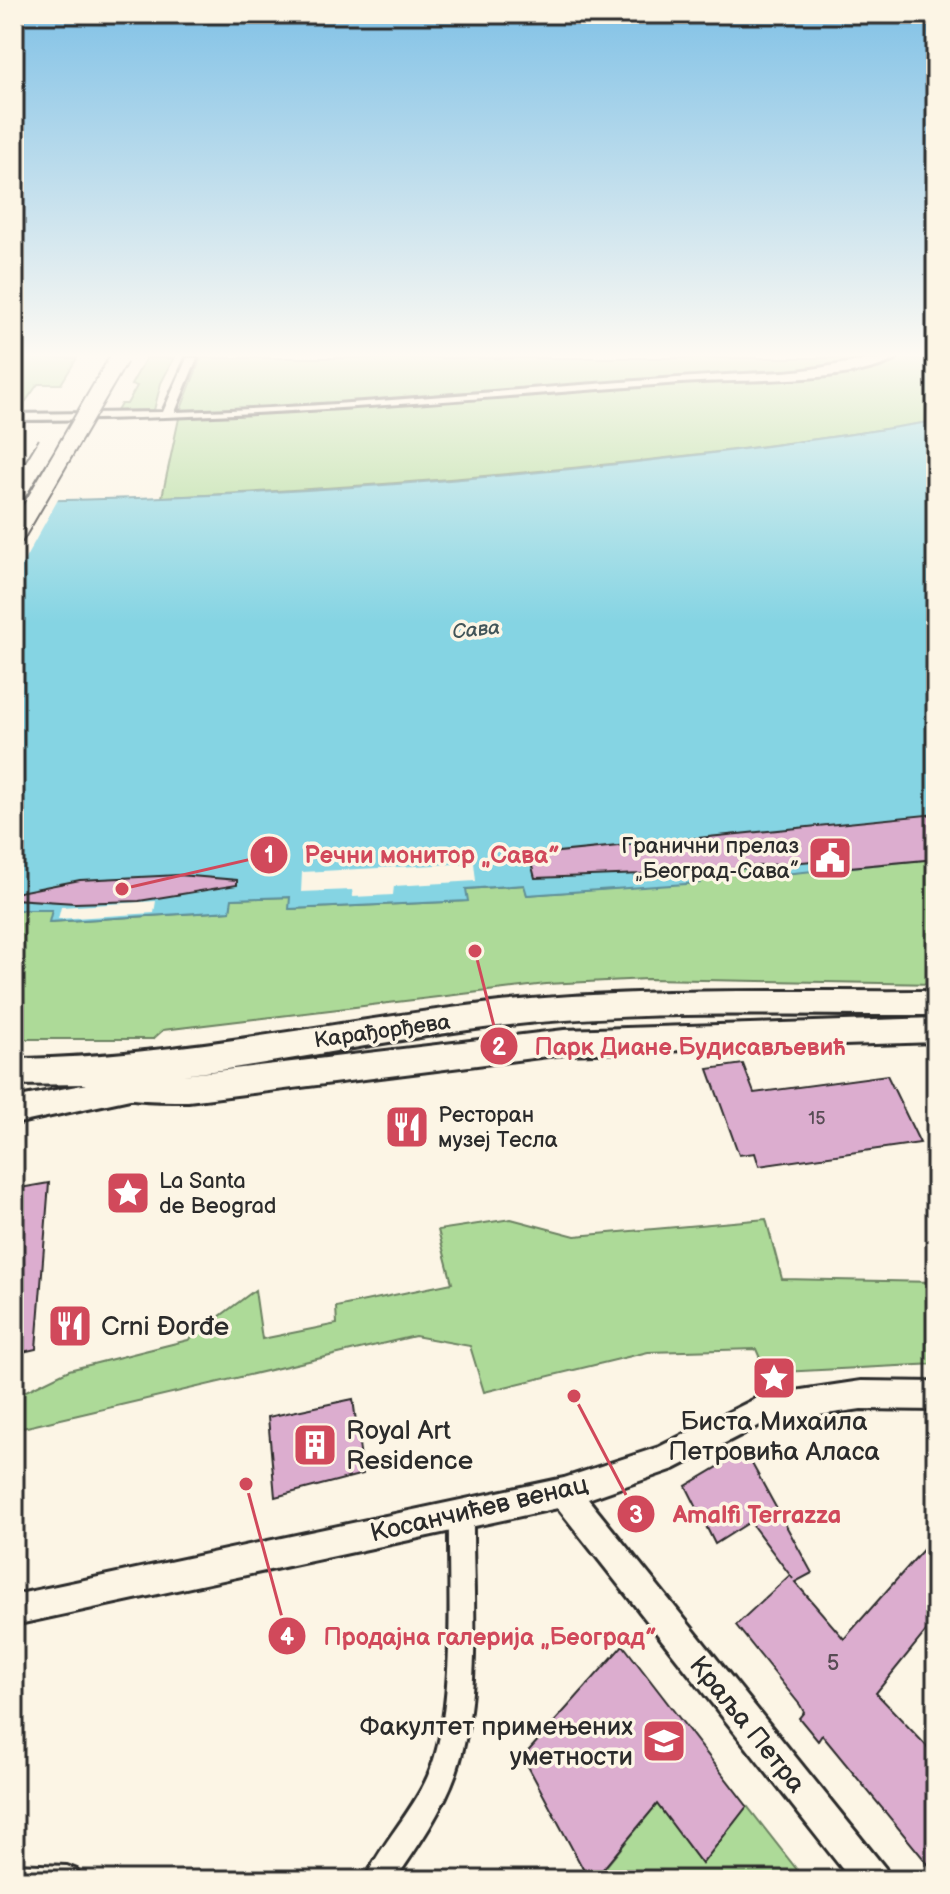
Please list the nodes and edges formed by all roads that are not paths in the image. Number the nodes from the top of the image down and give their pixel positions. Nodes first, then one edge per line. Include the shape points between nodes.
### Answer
1 (46, 446) edge
2 (67, 446) edge
3 (14, 498) edge
4 (14, 538) edge
5 (936, 1003) edge
6 (936, 1030) edge
7 (14, 1072) edge
8 (70, 1073) junction
9 (134, 1087) junction
10 (14, 1111) edge
11 (936, 1396) edge
12 (564, 1492) junction
13 (461, 1515) junction
14 (14, 1610) edge
15 (14, 1878) edge
16 (67, 1880) edge
17 (379, 1880) edge
18 (873, 1880) edge

1 - 3 main road, bridge
2 - 4 main road, bridge
5 - 8 main road, Карађорђева via 505,1014
6 - 9 main road, Карађорђева via 564,1042 252,1082
7 - 8 main road, Карађорђева
8 - 9 main road, Карађорђева
9 - 10 street, Карађорђева
11 - 12 street, Косанчићев венац via 861,1395 761,1410 664,1459
12 - 13 street, Косанчићев венац
12 - 18 street, Краља Петра
13 - 14 street, Косанчићев венац
13 - 17 street via 452,1740 436,1790
15 - 16 street

